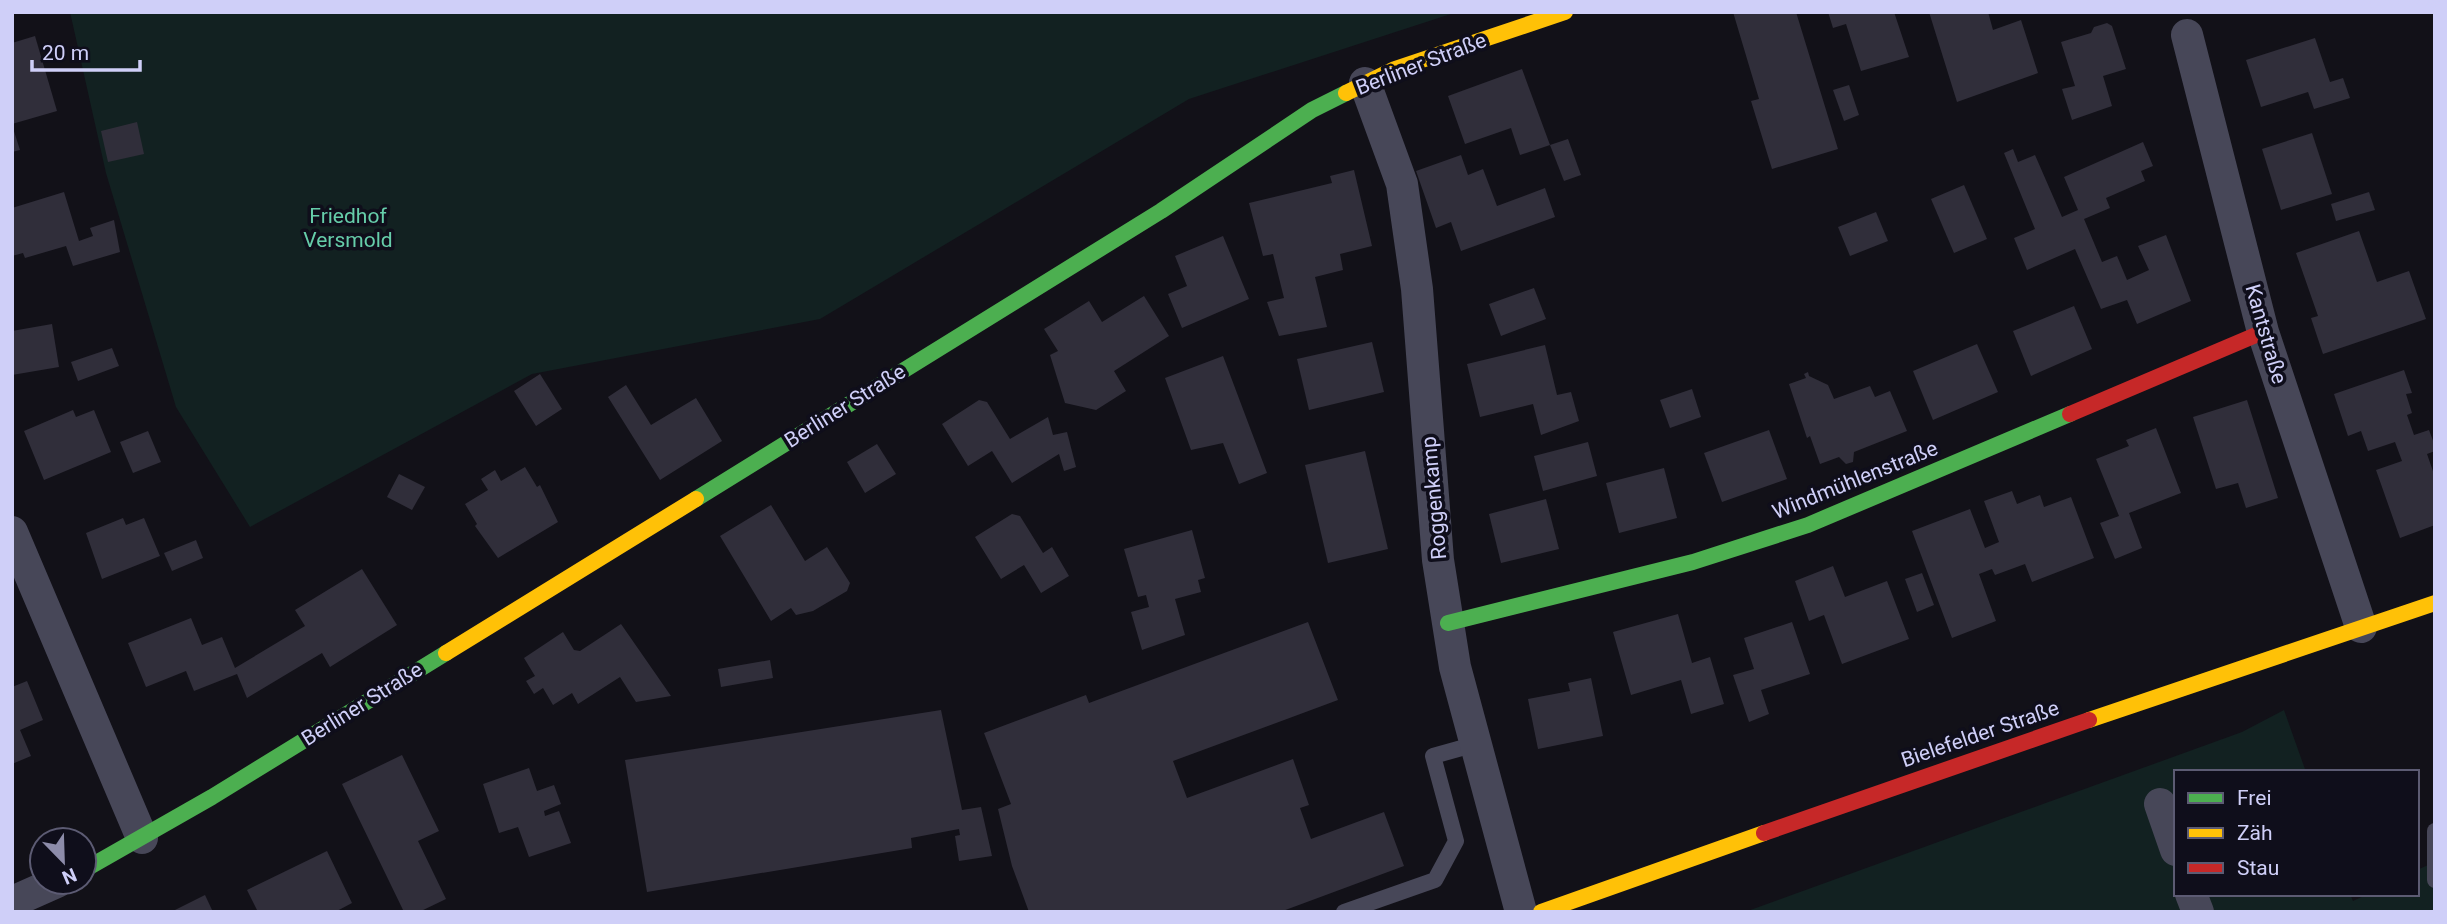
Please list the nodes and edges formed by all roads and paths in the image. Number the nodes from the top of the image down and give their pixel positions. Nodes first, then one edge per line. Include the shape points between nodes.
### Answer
1 (1565, 12) edge
2 (2187, 35) dead end
3 (1365, 83) junction
4 (2263, 332) junction
5 (12, 532) edge
6 (2435, 603) edge
7 (1448, 623) junction
8 (2361, 627) junction
9 (1476, 744) junction
10 (2160, 804) dead end
11 (2435, 831) edge
12 (142, 838) junction
13 (2174, 844) edge
14 (98, 862) edge
15 (2435, 880) edge
16 (28, 895) edge
17 (12, 902) edge
18 (1344, 912) edge
19 (1521, 912) edge
20 (1541, 912) edge

1 - 3 street, Berliner Straße
2 - 4 street, Kantstraße
3 - 7 street, Roggenkamp via 1402,184 1417,289 1438,560
3 - 12 street, Berliner Straße via 1312,110 1161,211
4 - 7 street, Windmühlenstraße via 1808,525 1693,562
4 - 8 street, Kantstraße
5 - 12 street
6 - 8 street, Bielefelder Straße
7 - 9 street, Roggenkamp
8 - 20 street, Bielefelder Straße via 1910,780
9 - 18 lane via 1433,757 1457,841 1435,880
9 - 19 street, Roggenkamp
10 - 13 street
11 - 15 lane
12 - 14 street, Berliner Straße
16 - 17 street

